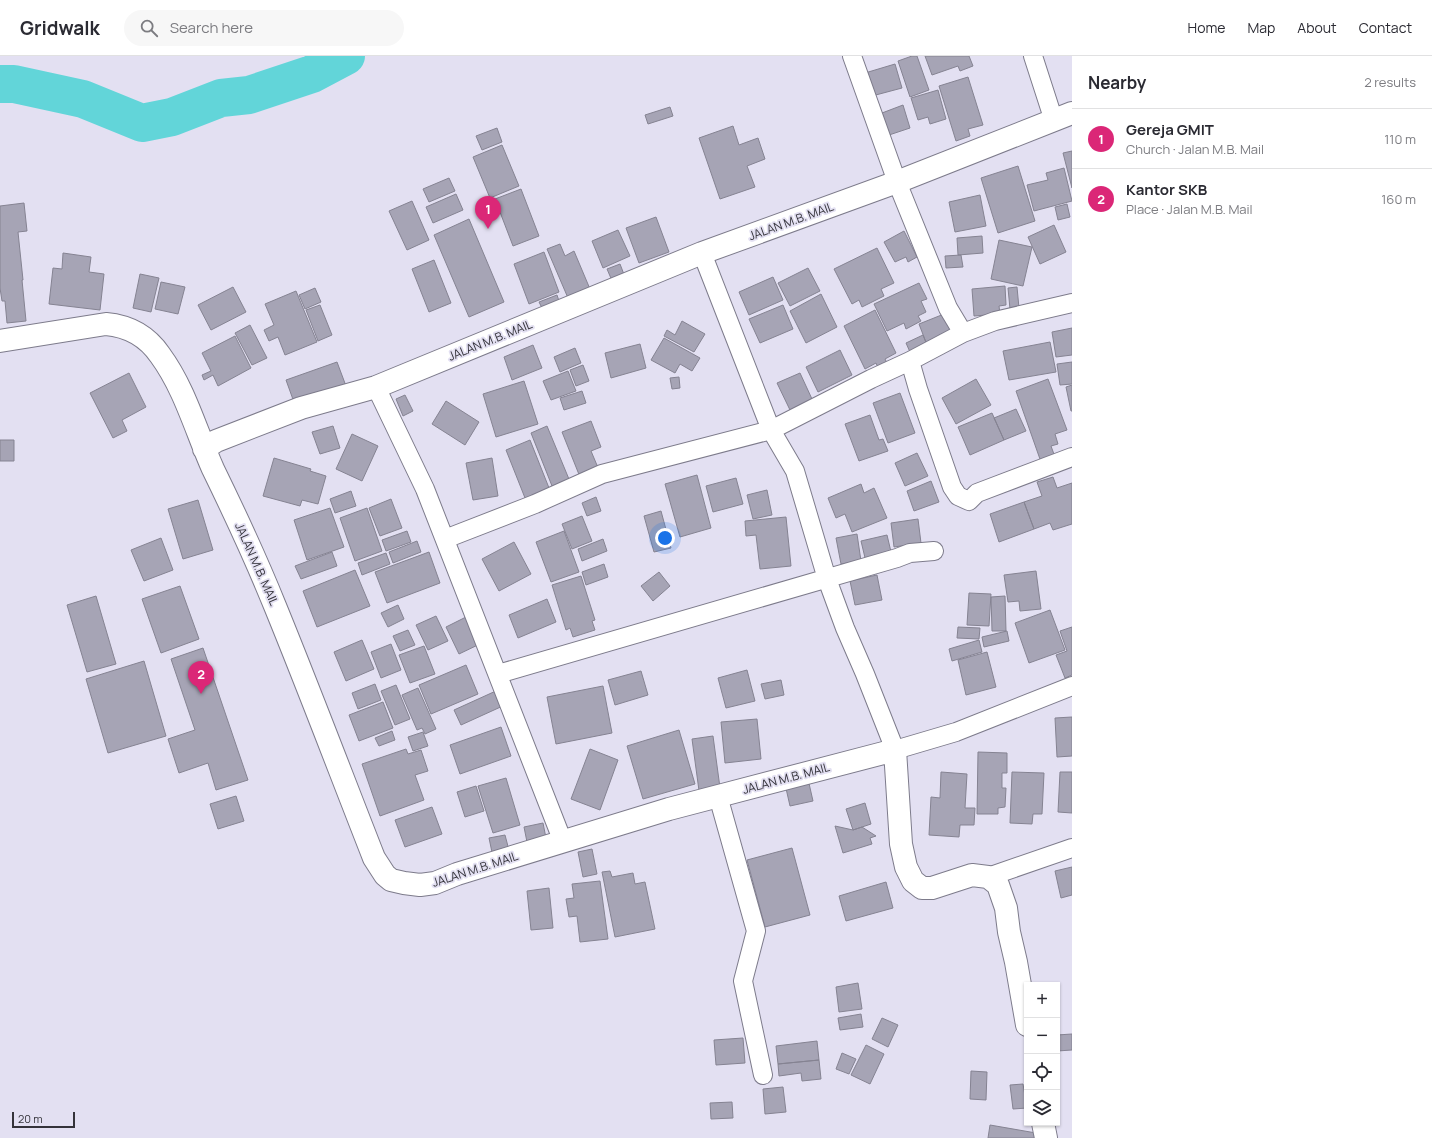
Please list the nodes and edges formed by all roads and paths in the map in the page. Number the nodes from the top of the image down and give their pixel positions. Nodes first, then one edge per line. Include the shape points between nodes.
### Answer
1 (852, 56) edge
2 (1033, 56) edge
3 (1063, 117) edge
4 (896, 182) junction
5 (702, 253) junction
6 (1072, 303) edge
7 (963, 333) junction
8 (0, 341) edge
9 (910, 360) junction
10 (376, 387) junction
11 (771, 430) junction
12 (204, 449) junction
13 (1072, 457) edge
14 (445, 539) junction
15 (934, 551) dead end
16 (827, 579) junction
17 (498, 674) junction
18 (1072, 686) edge
19 (895, 750) junction
20 (718, 796) junction
21 (563, 842) junction
22 (1072, 848) edge
23 (988, 877) junction
24 (1026, 1018) edge
25 (763, 1075) dead end
26 (1044, 1126) edge
27 (1046, 1138) edge

1 - 4 street
2 - 3 street
3 - 4 street, JALAN M.B. MAIL
4 - 5 street, JALAN M.B. MAIL
4 - 7 street via 948,308
5 - 10 street, JALAN M.B. MAIL
5 - 11 street
6 - 7 street via 995,321
7 - 9 street
8 - 12 street via 101,324 117,325 135,331 161,356 181,390
9 - 11 street
9 - 13 street via 952,487 958,496 969,501 977,493
10 - 12 street, JALAN M.B. MAIL via 301,408 216,441
10 - 14 street via 425,489
11 - 14 street via 602,474 535,504
11 - 16 street via 795,471
12 - 21 street, JALAN M.B. MAIL via 275,605 374,858 385,875 391,880 404,883 435,883
14 - 17 street
15 - 16 street via 910,553
16 - 17 street
16 - 19 street
17 - 21 street
18 - 19 street, JALAN M.B. MAIL via 956,732
19 - 20 street, JALAN M.B. MAIL
19 - 23 street via 901,844 906,867 913,881 922,888 932,888 972,875
20 - 21 street, JALAN M.B. MAIL
20 - 25 street via 756,931 743,981
22 - 23 street
23 - 24 street via 998,885 1006,908
26 - 27 street

